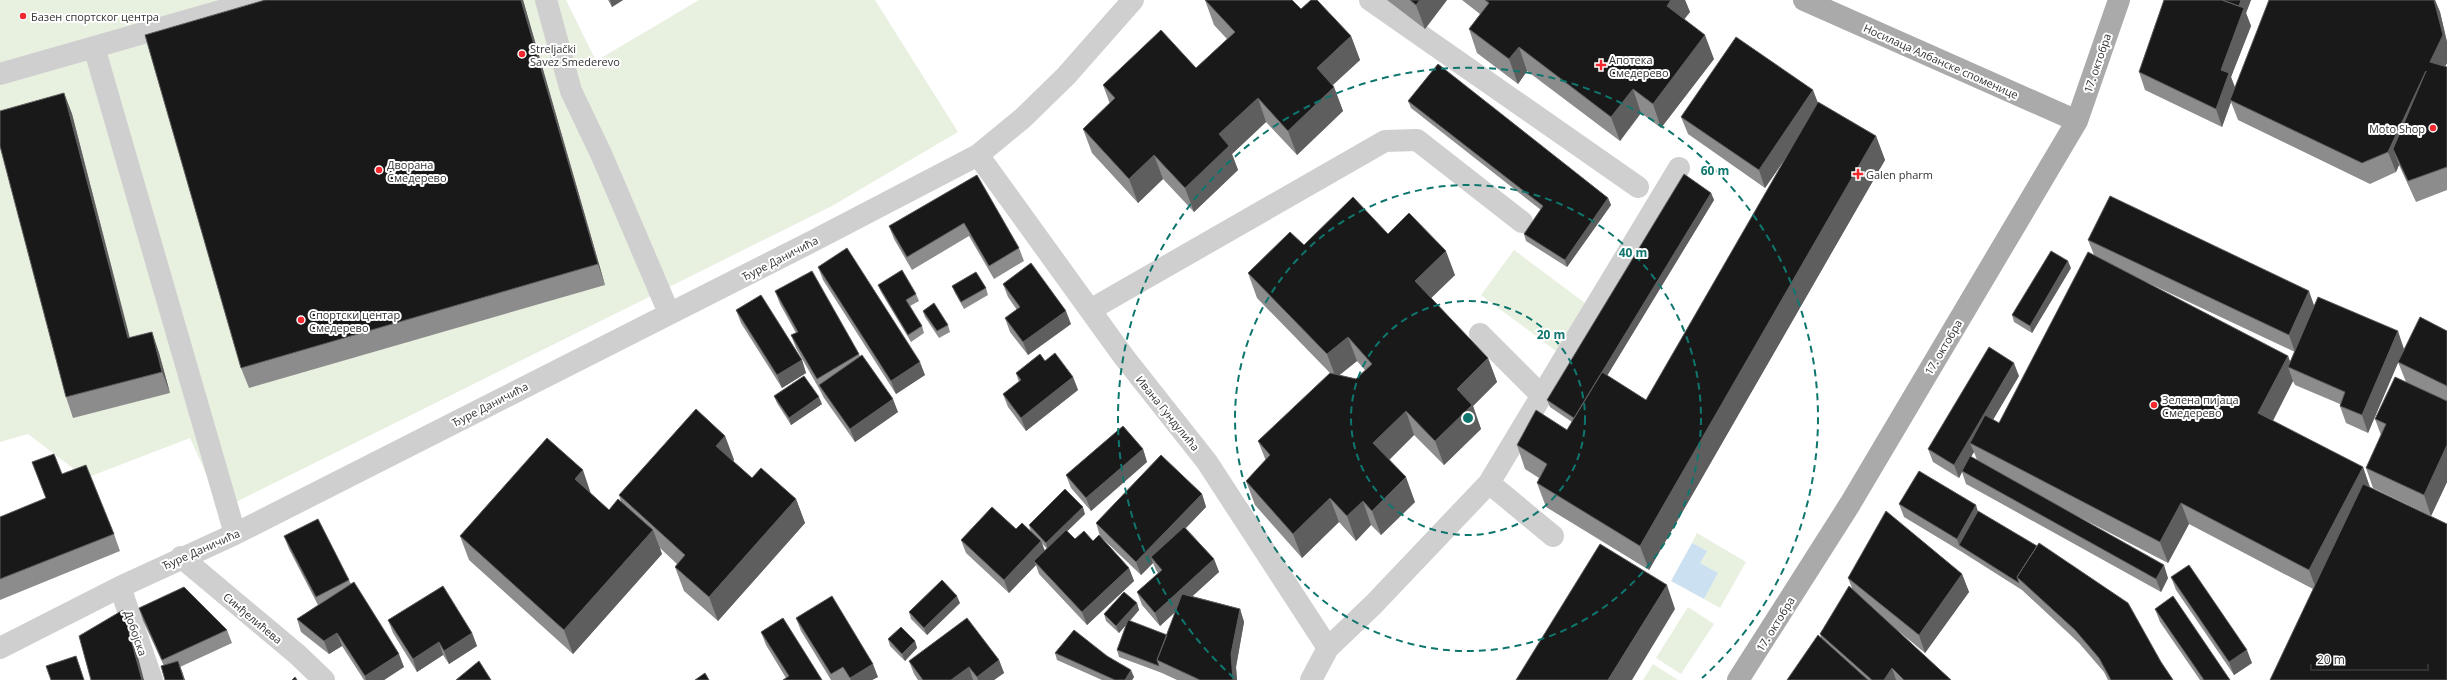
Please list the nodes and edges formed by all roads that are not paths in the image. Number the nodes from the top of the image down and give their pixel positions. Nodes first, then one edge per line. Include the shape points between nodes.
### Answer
1 (211, 0) edge
2 (259, 0) edge
3 (546, 0) edge
4 (1133, 0) edge
5 (1370, 0) edge
6 (1804, 0) edge
7 (2119, 0) edge
8 (179, 23) junction
9 (94, 47) junction
10 (0, 74) edge
11 (2077, 122) junction
12 (978, 155) junction
13 (1679, 168) dead end
14 (1638, 188) dead end
15 (1522, 222) dead end
16 (1090, 310) junction
17 (669, 313) junction
18 (1480, 334) dead end
19 (1542, 396) junction
20 (1489, 483) junction
21 (235, 534) junction
22 (1553, 536) dead end
23 (181, 557) junction
24 (120, 587) junction
25 (0, 648) edge
26 (1328, 648) junction
27 (152, 680) edge
28 (324, 680) edge
29 (1311, 680) edge
30 (1738, 680) edge

1 - 8 street
2 - 8 street
3 - 17 street via 571,91 602,156
4 - 12 street, Ђуре Даничића via 1066,76 1023,118
5 - 14 street
6 - 11 main road, Носилаца Албанске споменице
7 - 11 main road, 17. октобра
8 - 9 street
9 - 10 street
9 - 21 street
11 - 30 main road, 17. октобра via 1850,504
12 - 16 street, Ивана Гундулића
12 - 17 street, Ђуре Даничића
13 - 19 street
15 - 16 street via 1417,140 1385,141
16 - 26 street, Ивана Гундулића via 1207,462
17 - 21 street, Ђуре Даничића
18 - 19 street
19 - 20 street
20 - 22 street
20 - 26 street via 1374,604
21 - 23 street, Ђуре Даничића
23 - 24 street, Ђуре Даничића
23 - 28 street, Синђелићева
24 - 25 street, Ђуре Даничића
24 - 27 street, Добојска
26 - 29 street

